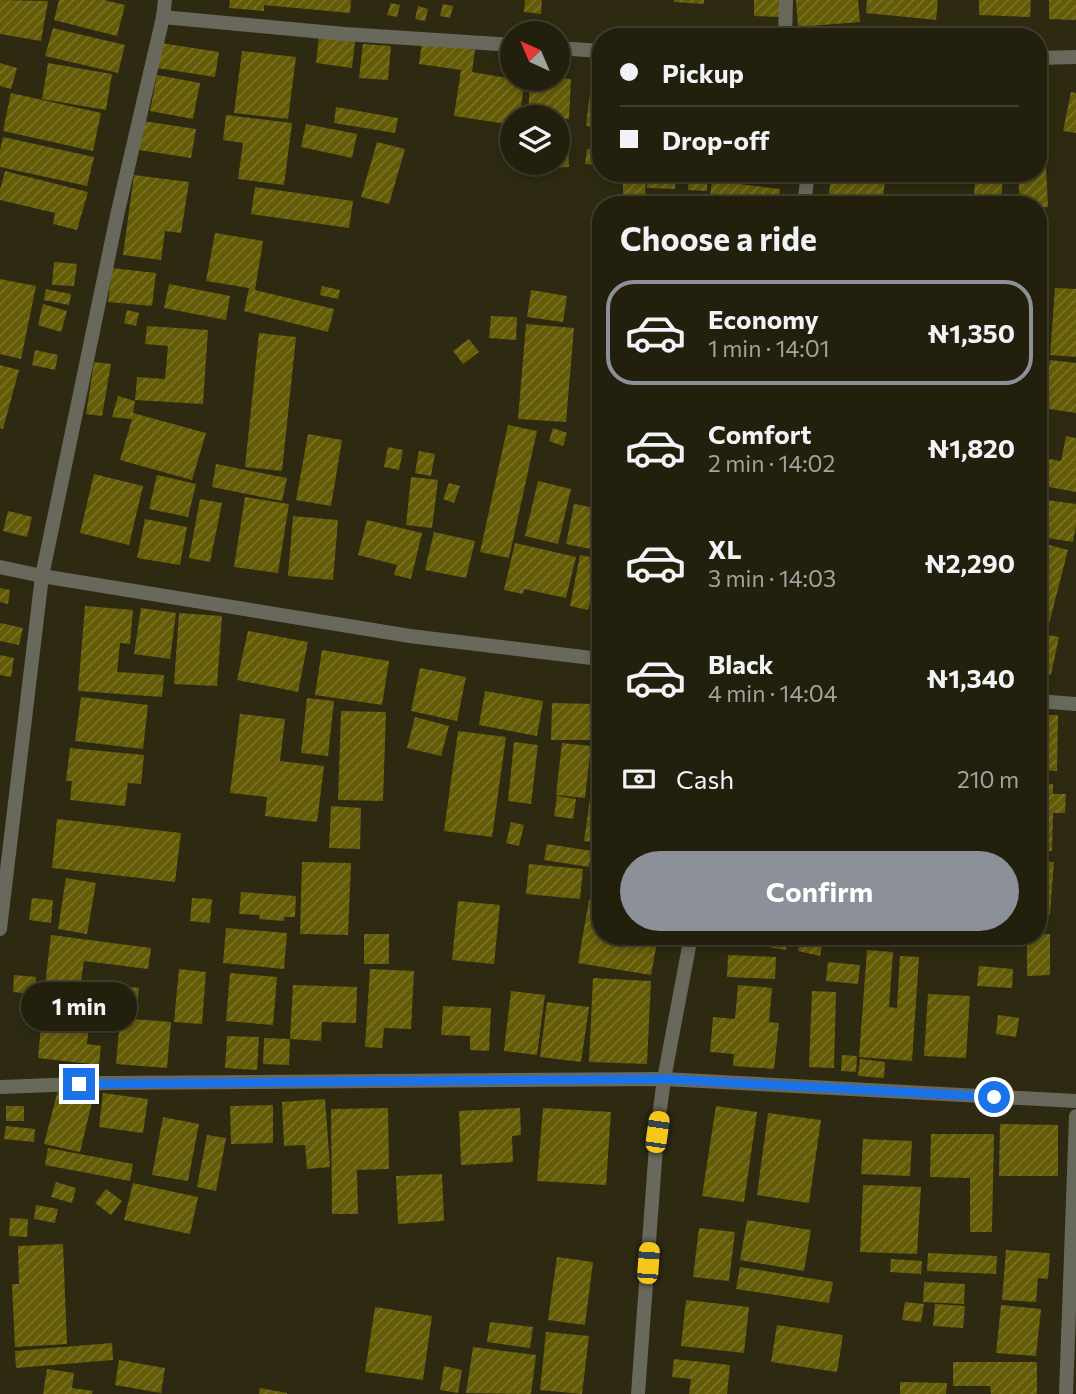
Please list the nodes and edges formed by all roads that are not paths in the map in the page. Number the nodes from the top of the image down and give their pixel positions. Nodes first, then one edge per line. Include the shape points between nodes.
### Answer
1 (165, 0) edge
2 (786, 0) edge
3 (163, 17) junction
4 (785, 28) edge
5 (500, 44) edge
6 (570, 49) edge
7 (592, 50) edge
8 (1076, 57) edge
9 (1047, 58) edge
10 (0, 567) edge
11 (41, 576) junction
12 (592, 658) edge
13 (1047, 702) edge
14 (1076, 704) edge
15 (0, 929) edge
16 (689, 945) edge
17 (664, 1079) junction
18 (0, 1087) edge
19 (1076, 1101) edge
20 (1076, 1116) edge
21 (638, 1394) edge
22 (1066, 1394) edge

1 - 3 street
2 - 4 street
3 - 5 street
3 - 11 street
6 - 7 street
8 - 9 street
10 - 11 street
11 - 12 street via 410,636
11 - 15 street
13 - 14 street
16 - 17 street
17 - 18 street
17 - 19 street
17 - 21 street
20 - 22 street

